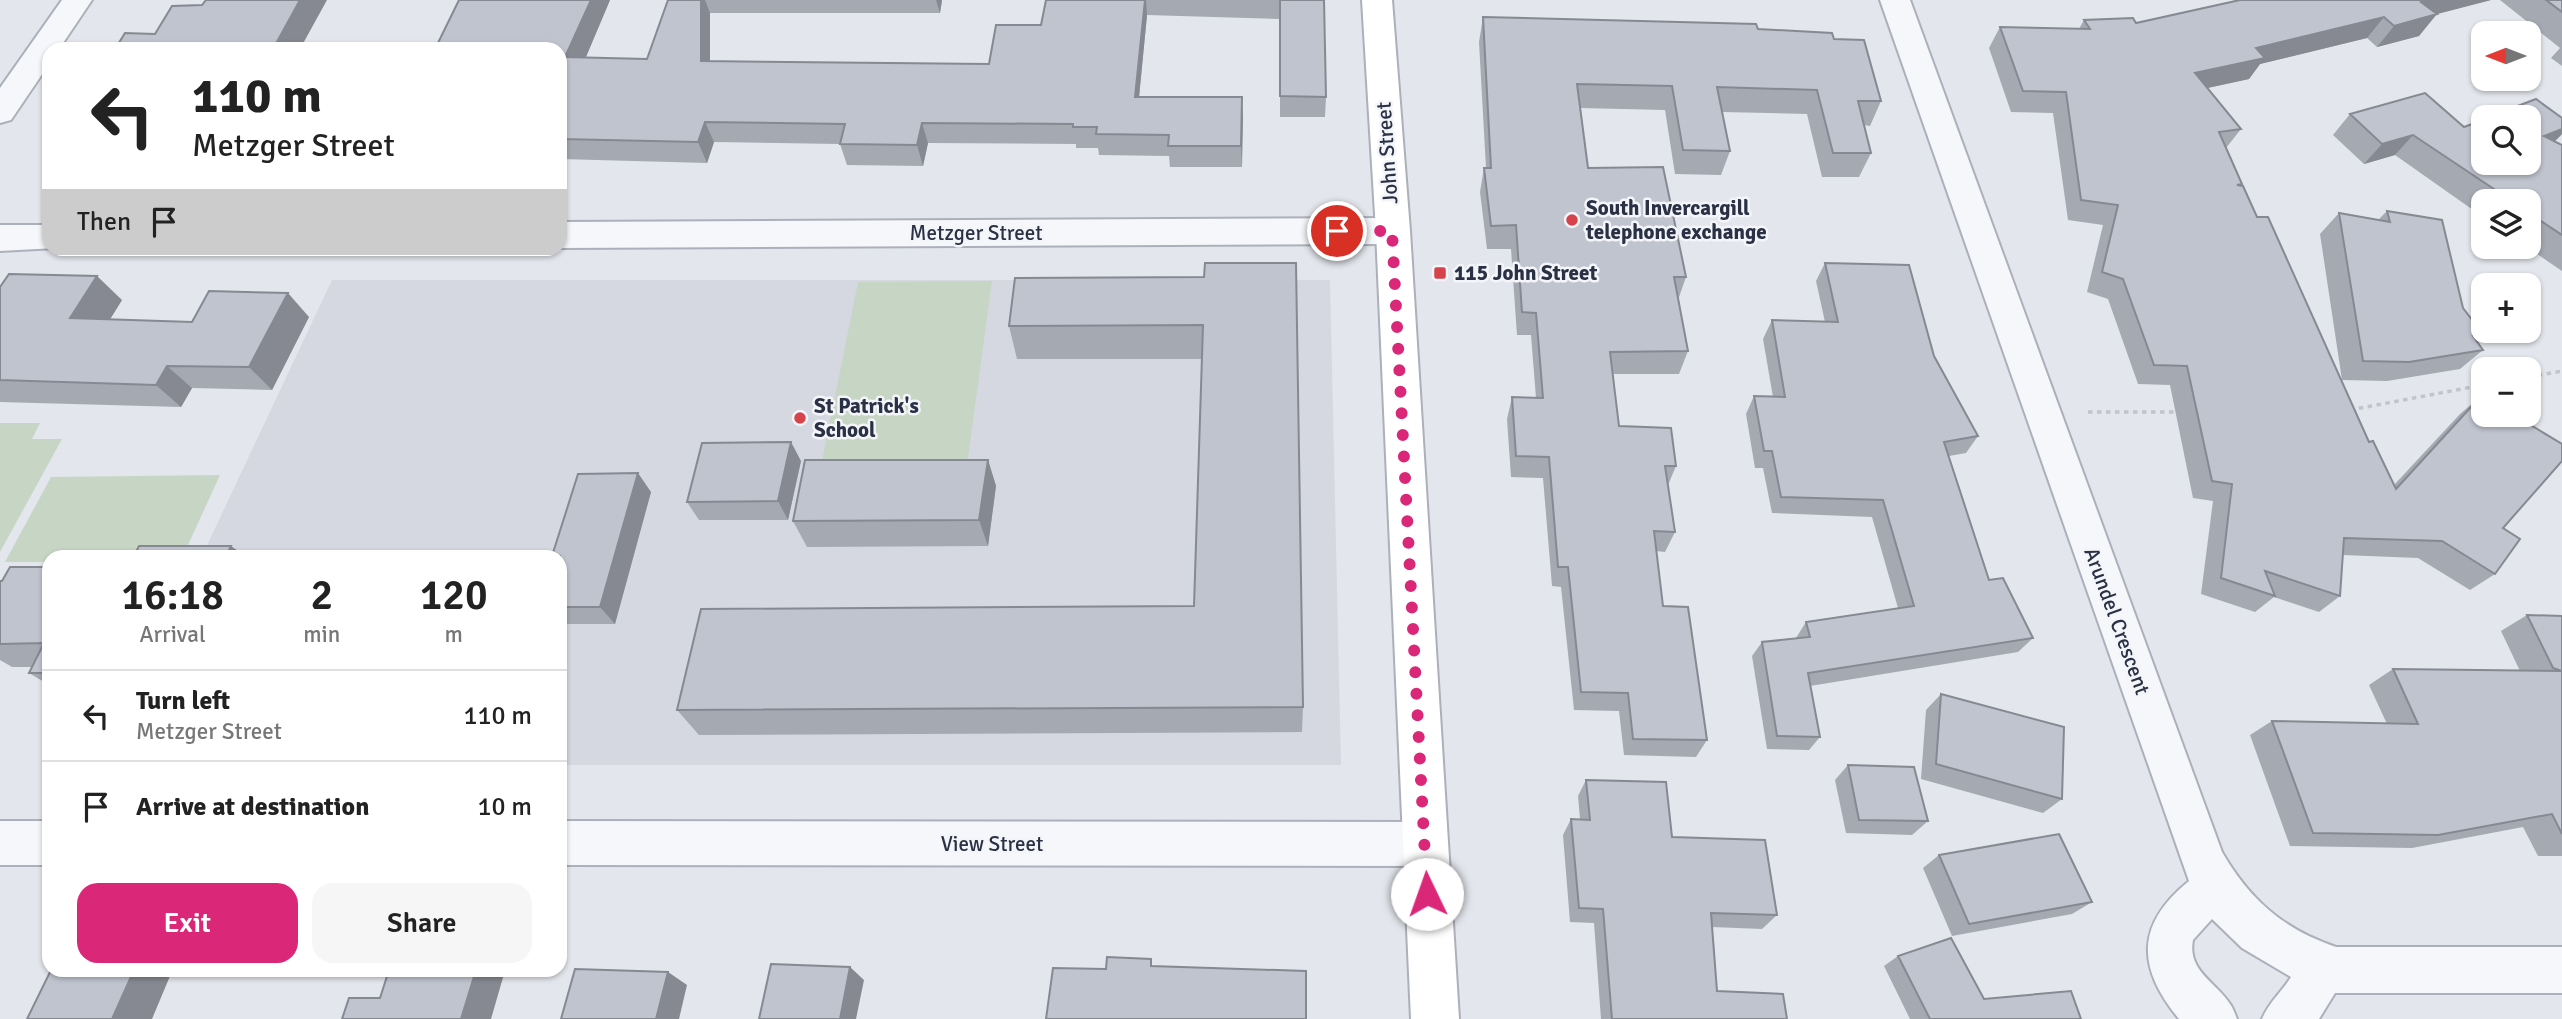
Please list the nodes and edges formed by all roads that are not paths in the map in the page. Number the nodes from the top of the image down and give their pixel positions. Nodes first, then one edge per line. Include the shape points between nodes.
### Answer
1 (77, 0) edge
2 (1377, 0) edge
3 (1895, 0) edge
4 (48, 42) edge
5 (42, 51) edge
6 (0, 112) edge
7 (1392, 231) junction
8 (567, 235) edge
9 (0, 238) edge
10 (42, 238) edge
11 (0, 842) edge
12 (42, 843) edge
13 (567, 843) edge
14 (1424, 844) junction
15 (2217, 886) junction
16 (2325, 966) junction
17 (2562, 970) edge
18 (1435, 1019) edge
19 (2213, 1019) edge
20 (2286, 1019) edge

1 - 4 street
2 - 7 street, John Street
3 - 15 street, Arundel Crescent via 2204,864
5 - 6 street
7 - 8 street, Metzger Street
7 - 14 street, John Street
9 - 10 street
11 - 12 street
13 - 14 street, View Street
14 - 18 street, John Street
15 - 16 street, Arundel Crescent via 2224,900 2258,932 2298,957
15 - 19 street via 2182,919 2171,934 2170,950 2186,993
16 - 17 street, Arundel Crescent via 2336,970
16 - 20 street via 2296,1012

